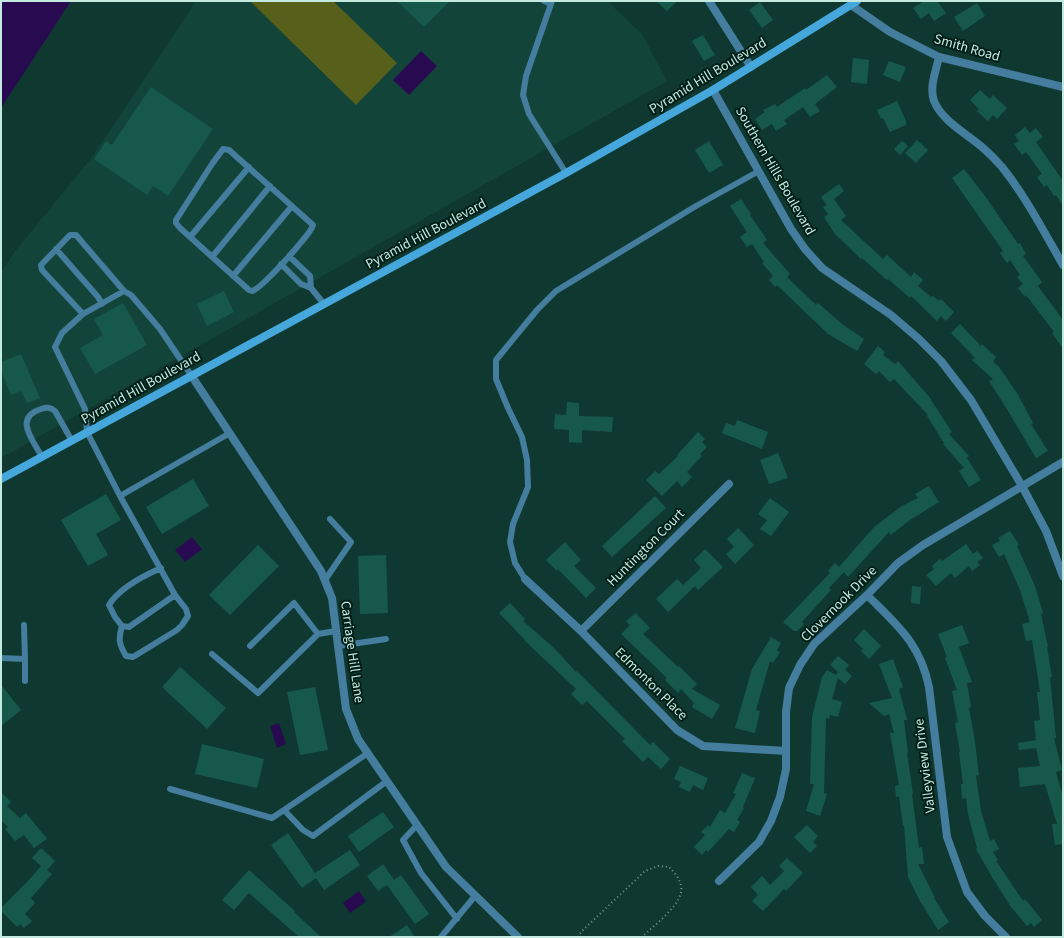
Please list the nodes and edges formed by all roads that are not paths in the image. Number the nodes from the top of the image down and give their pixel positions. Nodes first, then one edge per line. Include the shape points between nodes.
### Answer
1 (544, 1) edge
2 (709, 1) edge
3 (552, 3) edge
4 (854, 3) edge
5 (939, 57) junction
6 (751, 67) junction
7 (1063, 87) edge
8 (713, 90) junction
9 (248, 167) junction
10 (759, 171) junction
11 (566, 173) junction
12 (270, 186) junction
13 (292, 206) junction
14 (190, 237) junction
15 (56, 249) junction
16 (289, 256) junction
17 (212, 257) junction
18 (281, 264) junction
19 (1063, 265) edge
20 (233, 276) junction
21 (311, 288) junction
22 (124, 291) junction
23 (102, 304) junction
24 (324, 304) junction
25 (83, 314) junction
26 (191, 375) junction
27 (87, 432) junction
28 (230, 433) junction
29 (72, 441) junction
30 (42, 457) junction
31 (1063, 462) edge
32 (1, 479) edge
33 (729, 484) dead end
34 (1022, 486) junction
35 (120, 496) junction
36 (330, 519) dead end
37 (161, 568) junction
38 (1063, 576) edge
39 (525, 579) joint
40 (325, 580) junction
41 (175, 595) junction
42 (867, 595) junction
43 (24, 625) dead end
44 (122, 626) junction
45 (336, 631) junction
46 (581, 631) junction
47 (318, 634) junction
48 (386, 639) dead end
49 (250, 646) dead end
50 (338, 646) junction
51 (212, 654) dead end
52 (1, 658) edge
53 (25, 659) junction
54 (25, 681) dead end
55 (785, 751) junction
56 (368, 753) junction
57 (387, 781) junction
58 (170, 790) dead end
59 (284, 810) junction
60 (417, 825) junction
61 (719, 881) dead end
62 (476, 896) junction
63 (457, 919) junction
64 (441, 937) edge
65 (518, 937) edge
66 (1006, 937) edge

1 - 3 lane
2 - 6 street
3 - 11 lane via 526,76 523,95 529,114
4 - 5 street, Smith Road via 890,32
4 - 6 main road, Pyramid Hill Boulevard
5 - 7 street, Smith Road
5 - 19 street via 932,86 938,110 1001,166
6 - 8 main road, Pyramid Hill Boulevard
8 - 10 street, Southern Hills Boulevard
8 - 11 main road, Pyramid Hill Boulevard
9 - 12 lane
9 - 14 lane
9 - 14 lane via 229,150 221,151 176,220 177,226
10 - 34 street, Southern Hills Boulevard via 792,229 822,268 891,315 941,361 971,400
10 - 39 lane via 556,291 496,360 496,379 522,436 527,460 528,487 513,524 510,542 515,563
11 - 24 main road, Pyramid Hill Boulevard
12 - 13 lane
12 - 17 lane
13 - 16 lane via 313,225
13 - 20 lane
14 - 17 lane
15 - 22 lane via 70,235 76,235
15 - 23 lane
15 - 25 lane via 41,265 42,270
16 - 18 lane
16 - 21 lane via 310,276
17 - 20 lane
18 - 20 lane via 252,291
18 - 21 lane via 301,284
21 - 24 lane
22 - 23 lane
22 - 26 lane via 131,295 160,329
23 - 25 lane
24 - 26 main road, Pyramid Hill Boulevard
25 - 27 lane via 62,333 55,347 85,409
26 - 27 main road, Pyramid Hill Boulevard
26 - 28 street, Carriage Hill Lane
27 - 29 main road, Pyramid Hill Boulevard
27 - 35 lane
28 - 35 lane
28 - 40 street, Carriage Hill Lane via 321,570
29 - 30 main road, Pyramid Hill Boulevard
29 - 30 lane via 52,408 46,407 36,411 28,416 26,422
30 - 32 main road, Pyramid Hill Boulevard
31 - 34 street, Clovernook Drive
33 - 46 street, Huntington Court
34 - 38 street, Southern Hills Boulevard via 1046,531
34 - 42 street, Clovernook Drive via 923,545 898,563
35 - 37 lane
36 - 40 lane via 351,542
37 - 41 lane
37 - 44 lane via 143,576 114,597 109,605 114,617
39 - 46 street, Edmonton Place
40 - 45 street, Carriage Hill Lane via 332,598
41 - 44 lane via 129,627
41 - 44 lane via 188,616 182,625 133,657 126,656 122,648 119,638
42 - 55 street, Clovernook Drive via 814,644 800,665 789,688
42 - 66 street, Valleyview Drive via 910,640 922,662 929,687 947,837 967,892 985,916
43 - 53 lane
45 - 47 lane
45 - 50 street, Carriage Hill Lane
46 - 55 street, Edmonton Place via 677,730 703,746
47 - 49 lane via 294,603
47 - 51 lane via 258,693
48 - 50 lane
50 - 56 street, Carriage Hill Lane via 346,709 358,739
52 - 53 lane
53 - 54 lane
55 - 61 street, Clovernook Drive via 786,769 771,821 759,842
56 - 57 street, Carriage Hill Lane
56 - 59 lane
57 - 59 lane via 313,836 303,830
57 - 60 street, Carriage Hill Lane
58 - 59 lane via 272,818
60 - 62 street, Carriage Hill Lane via 446,867
60 - 63 lane via 403,840 421,873
62 - 63 lane
62 - 65 street, Carriage Hill Lane
63 - 64 lane

